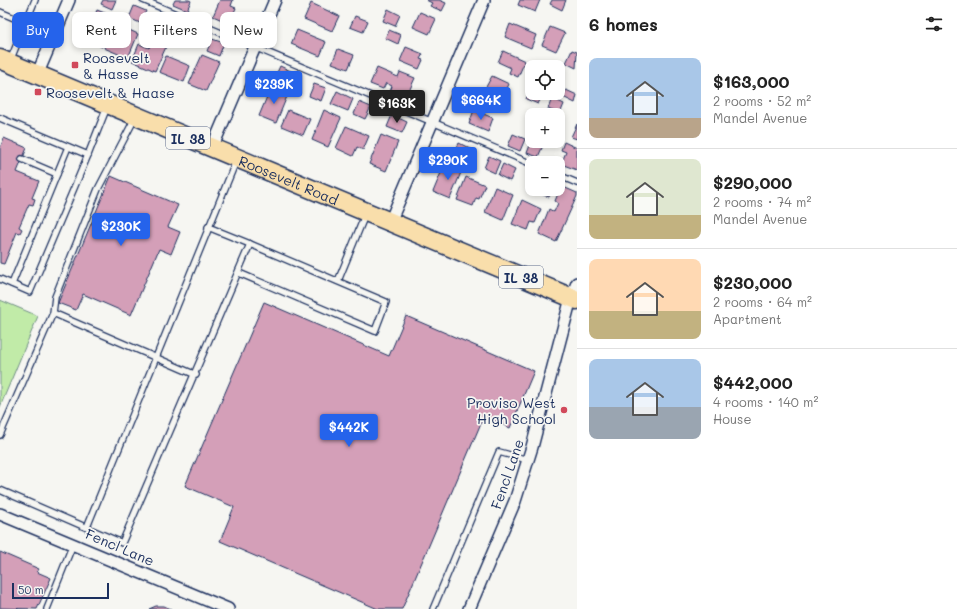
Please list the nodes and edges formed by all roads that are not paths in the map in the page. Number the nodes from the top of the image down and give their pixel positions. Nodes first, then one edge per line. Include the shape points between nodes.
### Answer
1 (35, 0) edge
2 (69, 0) edge
3 (143, 0) edge
4 (275, 0) edge
5 (484, 0) edge
6 (0, 12) edge
7 (30, 12) edge
8 (270, 12) edge
9 (12, 17) edge
10 (220, 32) edge
11 (12, 48) edge
12 (254, 48) edge
13 (260, 48) edge
14 (5, 61) edge
15 (36, 75) junction
16 (108, 104) junction
17 (136, 116) junction
18 (0, 118) edge
19 (431, 122) junction
20 (68, 147) junction
21 (212, 148) junction
22 (88, 155) junction
23 (237, 158) junction
24 (22, 159) dead end
25 (525, 161) edge
26 (57, 174) junction
27 (565, 178) edge
28 (577, 183) edge
29 (366, 212) junction
30 (390, 222) junction
31 (208, 227) junction
32 (250, 244) junction
33 (239, 274) junction
34 (0, 279) edge
35 (338, 281) junction
36 (12, 284) junction
37 (575, 294) edge
38 (53, 313) junction
39 (156, 357) junction
40 (196, 375) junction
41 (0, 435) edge
42 (528, 460) junction
43 (0, 490) edge
44 (0, 514) edge
45 (87, 527) junction
46 (73, 544) junction
47 (47, 609) edge
48 (228, 609) edge
49 (433, 609) edge
50 (469, 609) edge

1 - 7 lane
2 - 15 street
3 - 10 lane
4 - 8 street
5 - 19 street
6 - 9 lane
11 - 14 lane
12 - 21 street
13 - 19 lane
14 - 15 main road, Roosevelt Road / IL 38
15 - 16 main road, Roosevelt Road / IL 38
16 - 17 main road, Roosevelt Road / IL 38
16 - 22 lane
17 - 21 main road, Roosevelt Road / IL 38
17 - 38 lane via 98,190 55,297
18 - 20 lane
19 - 25 lane
19 - 30 street
20 - 22 lane
20 - 26 lane
21 - 23 main road, Roosevelt Road / IL 38
22 - 36 lane via 30,292
23 - 29 main road, Roosevelt Road / IL 38
23 - 31 lane
24 - 26 lane
26 - 36 lane
27 - 28 lane
29 - 30 main road, Roosevelt Road / IL 38
29 - 35 lane
30 - 37 main road, Roosevelt Road / IL 38
31 - 32 lane
31 - 39 lane
32 - 33 lane
32 - 35 lane
33 - 35 lane via 375,331 386,302
33 - 40 lane
34 - 36 lane
37 - 42 street, Fencl Lane
38 - 39 lane
38 - 41 lane
39 - 40 lane
39 - 45 lane
40 - 45 lane via 122,543
42 - 49 lane via 499,452
42 - 50 street, Fencl Lane via 515,501
43 - 45 lane
44 - 46 street, Fencl Lane
46 - 47 lane
46 - 48 street, Fencl Lane

